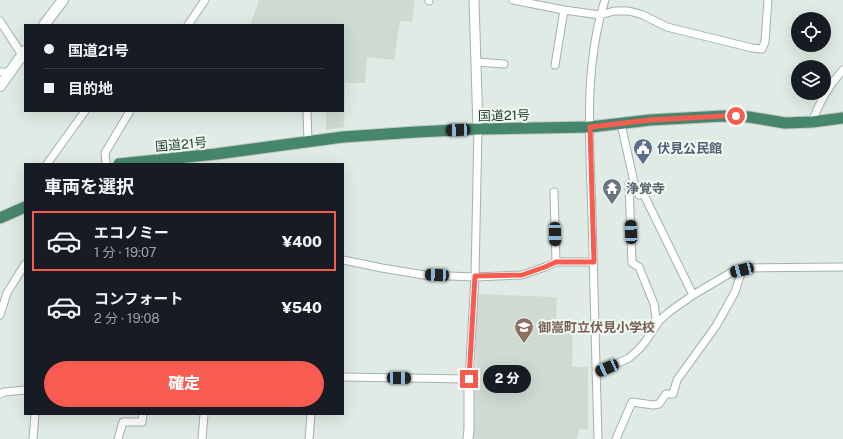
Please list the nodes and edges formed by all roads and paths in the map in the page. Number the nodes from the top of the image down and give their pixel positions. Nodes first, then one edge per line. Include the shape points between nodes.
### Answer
1 (63, 0) edge
2 (205, 0) edge
3 (474, 0) edge
4 (513, 0) edge
5 (605, 0) edge
6 (768, 0) edge
7 (564, 10) junction
8 (600, 15) junction
9 (0, 21) edge
10 (45, 24) edge
11 (189, 24) edge
12 (23, 57) edge
13 (476, 62) junction
14 (504, 64) dead end
15 (556, 65) dead end
16 (843, 70) edge
17 (5, 72) edge
18 (0, 86) edge
19 (84, 112) edge
20 (129, 112) edge
21 (307, 112) edge
22 (843, 118) edge
23 (812, 122) junction
24 (621, 124) junction
25 (590, 127) junction
26 (478, 129) junction
27 (308, 142) junction
28 (48, 163) edge
29 (106, 163) edge
30 (129, 163) edge
31 (634, 182) junction
32 (554, 192) dead end
33 (24, 207) edge
34 (0, 218) edge
35 (344, 260) edge
36 (556, 262) junction
37 (594, 262) junction
38 (24, 266) edge
39 (843, 267) edge
40 (742, 270) junction
41 (475, 276) junction
42 (693, 295) junction
43 (0, 315) edge
44 (659, 321) junction
45 (596, 373) junction
46 (344, 377) edge
47 (469, 379) junction
48 (24, 390) edge
49 (0, 394) edge
50 (35, 415) edge
51 (143, 415) edge
52 (204, 415) edge
53 (311, 415) edge
54 (33, 439) edge
55 (118, 439) edge
56 (202, 439) edge
57 (309, 439) edge
58 (468, 439) edge
59 (598, 439) edge
60 (616, 439) edge

1 - 10 main road
2 - 11 street
3 - 13 street
4 - 7 street
5 - 8 street
6 - 8 street via 765,42 762,49 668,27 629,11 614,11
7 - 8 street
7 - 15 street
8 - 25 street via 591,72
9 - 12 street
12 - 17 main road
13 - 14 street
13 - 26 street
16 - 23 street via 825,93
17 - 18 main road
19 - 28 street
20 - 29 street via 105,153
21 - 27 street
22 - 23 highway, 国道21号
23 - 24 highway, 国道21号 via 784,123 723,116
24 - 25 highway, 国道21号
24 - 31 street
25 - 26 highway, 国道21号
25 - 37 street
26 - 27 highway, 国道21号 via 358,136
26 - 41 street
27 - 30 highway, 国道21号
31 - 42 street via 638,195 644,195
31 - 44 street via 629,184 632,263 639,267
32 - 36 street
33 - 34 highway
35 - 41 street via 424,275
36 - 37 street
36 - 41 street via 522,275
37 - 45 street
38 - 43 street via 8,293
39 - 40 street
40 - 42 street via 732,272
40 - 60 street via 735,292 716,326 678,380 673,394 666,394 659,404 632,402
41 - 47 street
42 - 44 street
44 - 45 street via 646,342 634,354
45 - 59 street
46 - 47 street
47 - 58 street
48 - 49 street
50 - 54 street
51 - 55 street via 142,422 123,422
52 - 56 street
53 - 57 street

